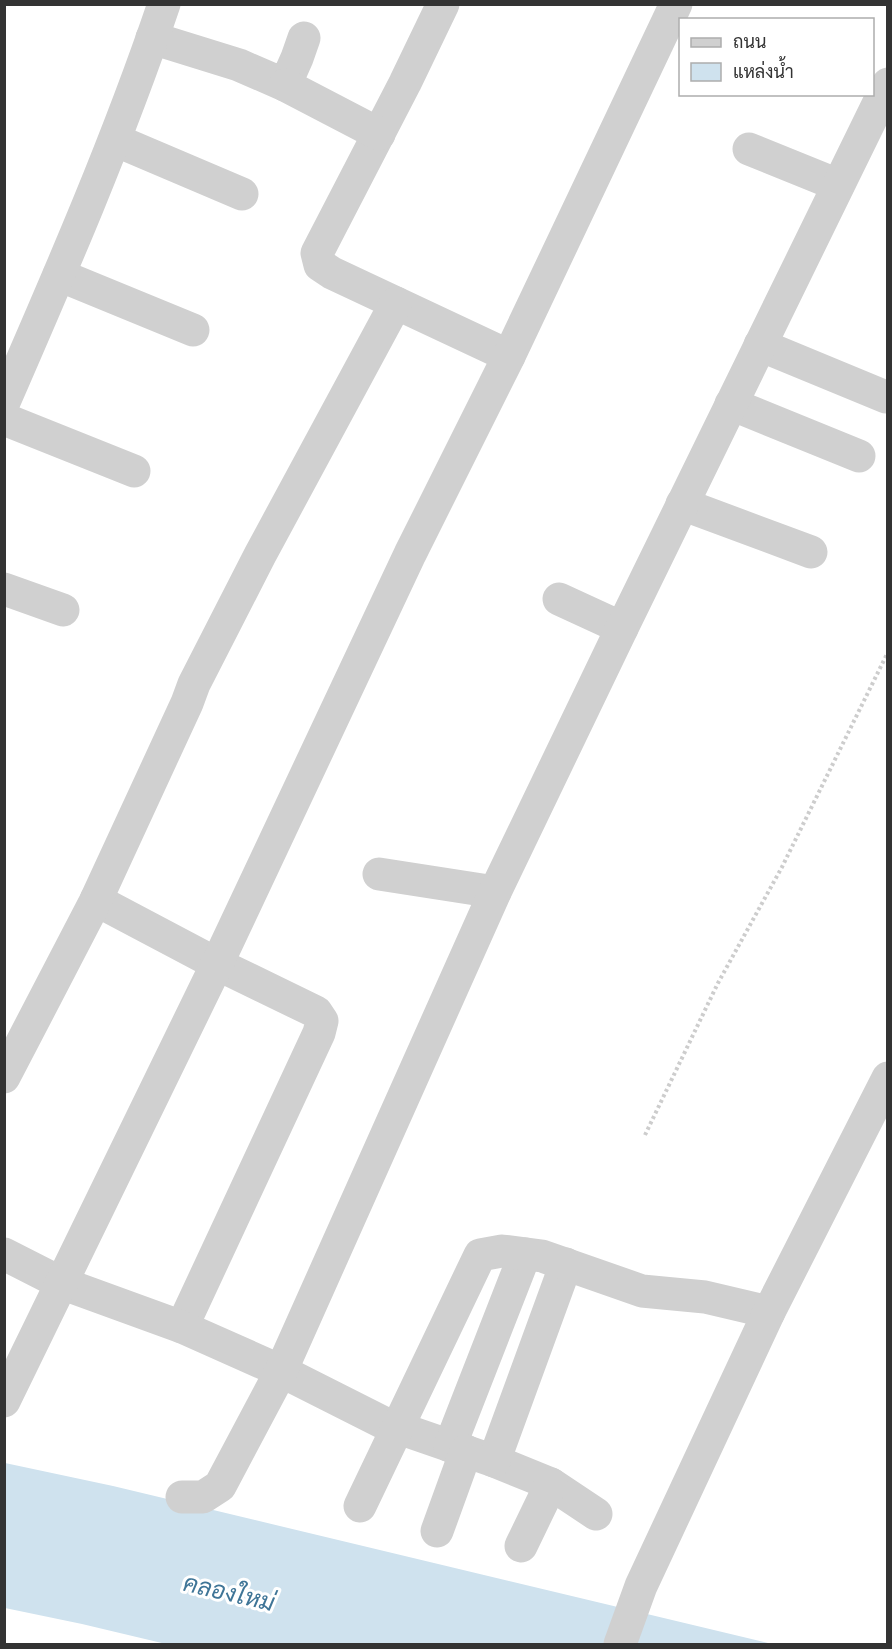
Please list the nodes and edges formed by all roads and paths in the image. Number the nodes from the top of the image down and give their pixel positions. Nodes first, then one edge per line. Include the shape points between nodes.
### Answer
1 (164, 4) edge
2 (443, 4) edge
3 (676, 4) edge
4 (152, 38) junction
5 (304, 38) dead end
6 (888, 84) edge
7 (285, 85) junction
8 (378, 134) junction
9 (115, 140) junction
10 (749, 149) dead end
11 (838, 185) junction
12 (242, 194) dead end
13 (59, 275) junction
14 (396, 303) junction
15 (193, 330) dead end
16 (760, 345) junction
17 (509, 356) junction
18 (886, 396) dead end
19 (4, 402) edge
20 (731, 404) junction
21 (4, 420) edge
22 (859, 456) dead end
23 (134, 471) dead end
24 (682, 504) junction
25 (811, 552) dead end
26 (4, 589) edge
27 (559, 599) dead end
28 (63, 610) dead end
29 (622, 628) junction
30 (888, 652) edge
31 (379, 874) dead end
32 (495, 892) junction
33 (96, 900) junction
34 (217, 964) junction
35 (4, 1077) edge
36 (888, 1078) edge
37 (645, 1135) dead end
38 (4, 1254) edge
39 (525, 1254) junction
40 (566, 1264) junction
41 (61, 1283) junction
42 (769, 1312) junction
43 (182, 1327) junction
44 (281, 1371) junction
45 (4, 1401) edge
46 (397, 1427) junction
47 (470, 1453) junction
48 (551, 1484) junction
49 (182, 1497) dead end
50 (360, 1506) dead end
51 (596, 1514) dead end
52 (436, 1531) dead end
53 (521, 1546) dead end
54 (620, 1644) edge

1 - 4 street
2 - 8 street
3 - 17 street
4 - 7 street via 238,65
4 - 9 street
5 - 7 street
6 - 11 street
7 - 8 street
8 - 14 street via 317,253 320,265 332,273
9 - 12 street
9 - 13 street
10 - 11 street
11 - 16 street
13 - 15 street
13 - 19 street
14 - 17 street
14 - 33 street via 194,684
16 - 18 street
16 - 20 street
17 - 34 street via 410,554
20 - 22 street
20 - 24 street
21 - 23 street
24 - 25 street
24 - 29 street
26 - 28 street
27 - 29 street
29 - 32 street
30 - 37 path via 782,867 718,983
31 - 32 street
32 - 44 street
33 - 34 street
33 - 35 street
34 - 41 street
34 - 43 street via 316,1012 322,1021
36 - 42 street
38 - 41 street
39 - 40 street
39 - 46 street via 502,1251 480,1255
39 - 47 street
40 - 42 street via 642,1291 705,1297
40 - 47 street
41 - 43 street
41 - 45 street
42 - 54 street via 641,1586
43 - 44 street
44 - 46 street
44 - 49 street via 220,1486 203,1497
46 - 47 street
46 - 50 street
47 - 48 street
47 - 52 street
48 - 51 street
48 - 53 street

